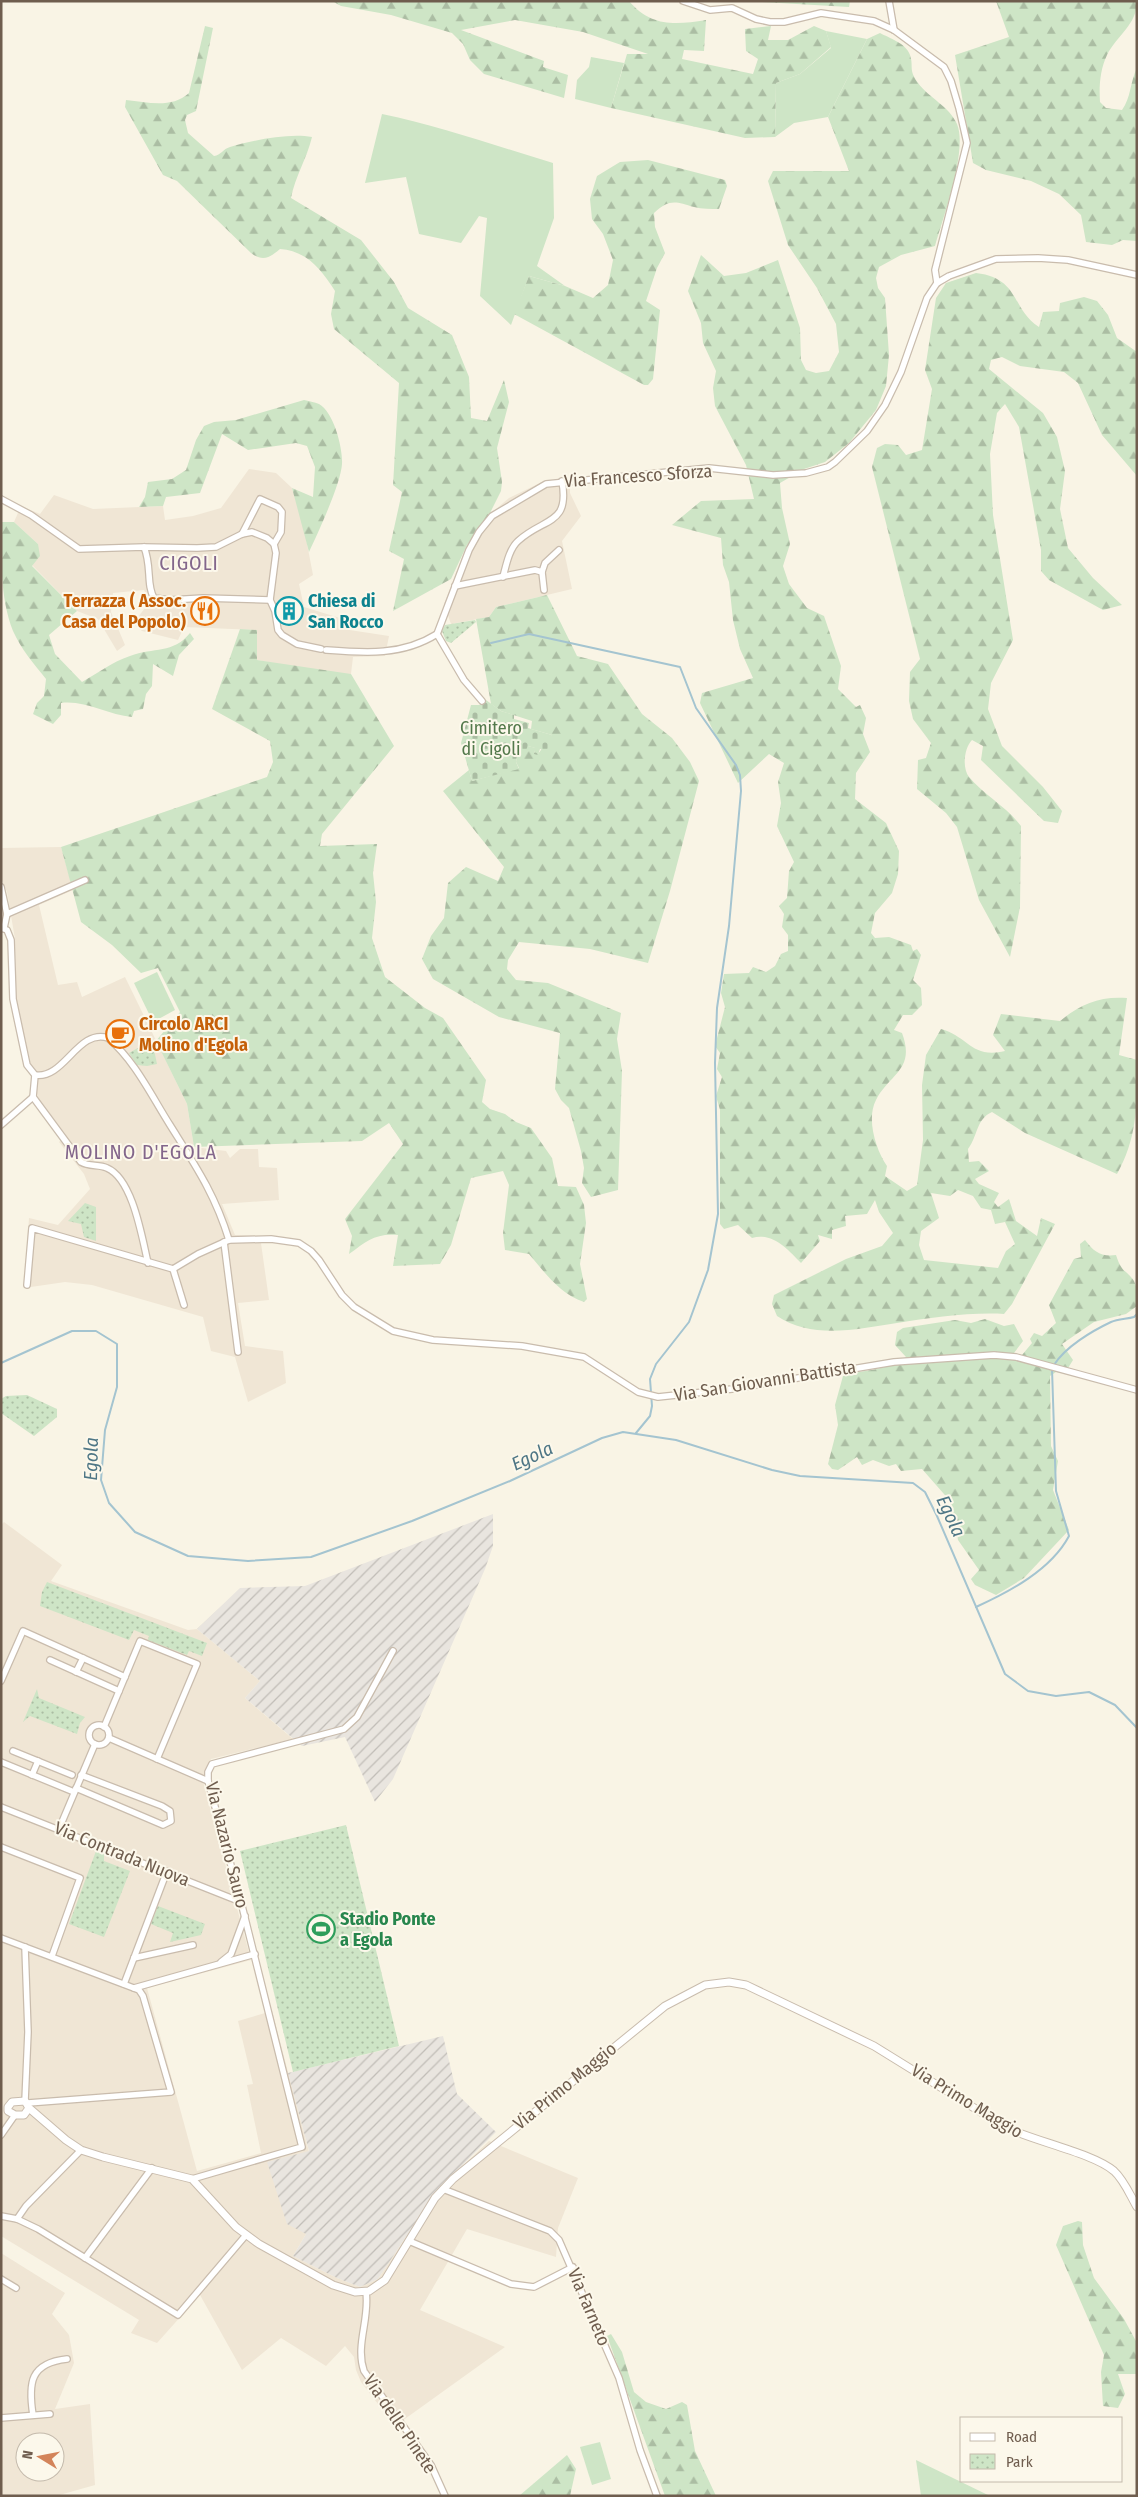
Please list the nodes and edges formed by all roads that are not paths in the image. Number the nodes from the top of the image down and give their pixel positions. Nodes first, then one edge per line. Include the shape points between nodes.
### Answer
1 (682, 1) edge
2 (889, 1) edge
3 (894, 30) junction
4 (1137, 275) edge
5 (937, 283) junction
6 (562, 481) junction
7 (1, 499) edge
8 (242, 534) junction
9 (274, 544) junction
10 (144, 547) junction
11 (559, 550) dead end
12 (542, 572) junction
13 (503, 577) junction
14 (455, 586) junction
15 (544, 590) dead end
16 (270, 600) junction
17 (437, 634) junction
18 (482, 701) dead end
19 (85, 880) dead end
20 (1, 887) edge
21 (8, 914) junction
22 (2, 928) edge
23 (35, 1076) junction
24 (33, 1097) junction
25 (1, 1125) edge
26 (227, 1241) junction
27 (148, 1263) junction
28 (173, 1269) junction
29 (27, 1285) dead end
30 (184, 1305) dead end
31 (238, 1352) dead end
32 (1137, 1390) edge
33 (393, 1651) dead end
34 (83, 1658) junction
35 (50, 1660) dead end
36 (76, 1672) junction
37 (125, 1676) junction
38 (1, 1681) edge
39 (119, 1692) junction
40 (104, 1727) junction
41 (109, 1738) junction
42 (95, 1744) junction
43 (13, 1751) dead end
44 (157, 1759) junction
45 (38, 1761) junction
46 (1, 1762) edge
47 (32, 1775) junction
48 (72, 1775) dead end
49 (81, 1775) junction
50 (208, 1781) junction
51 (75, 1790) junction
52 (1, 1807) edge
53 (59, 1828) junction
54 (1, 1848) edge
55 (166, 1871) junction
56 (242, 1902) junction
57 (245, 1916) junction
58 (1, 1938) edge
59 (193, 1945) dead end
60 (25, 1947) junction
61 (255, 1954) junction
62 (52, 1956) junction
63 (134, 1958) junction
64 (220, 1964) junction
65 (124, 1984) junction
66 (134, 1988) junction
67 (28, 2106) junction
68 (7, 2109) edge
69 (1, 2135) edge
70 (81, 2150) junction
71 (152, 2168) junction
72 (192, 2179) junction
73 (443, 2189) junction
74 (1137, 2207) edge
75 (1, 2216) edge
76 (17, 2219) junction
77 (246, 2235) junction
78 (409, 2241) junction
79 (85, 2258) junction
80 (573, 2267) junction
81 (1, 2279) edge
82 (16, 2288) dead end
83 (366, 2292) junction
84 (67, 2359) dead end
85 (50, 2414) dead end
86 (33, 2415) junction
87 (1, 2418) edge
88 (445, 2496) edge
89 (657, 2496) edge

1 - 3 street via 710,10 732,8 770,22 821,13 874,22
2 - 3 street
3 - 5 street via 944,67 965,132 965,152 936,270
4 - 5 street via 1068,260 996,259
5 - 6 street, Via Francesco Sforza via 927,298 901,372 885,406 867,431 828,467 806,473 773,475 709,468
6 - 13 street via 564,504 560,514 517,542
6 - 14 street, Via Francesco Sforza via 537,488 492,516 469,550
7 - 10 street via 31,515 79,549
8 - 9 street via 257,533
8 - 9 street via 260,499 282,512 281,532
8 - 10 street via 216,547
9 - 16 street via 276,553
10 - 16 street via 154,598
11 - 12 street via 545,563
12 - 13 street via 535,570
12 - 15 street
13 - 14 street
14 - 17 street, Via Francesco Sforza
16 - 17 street via 278,630 297,644 324,649 392,652 425,642
17 - 18 street via 464,680
19 - 21 street
20 - 21 street
21 - 22 street
22 - 23 street via 11,940 13,999 27,1065
23 - 24 street
23 - 26 street via 47,1075 92,1038 108,1038 135,1068 200,1172 214,1197
24 - 25 street
24 - 27 street via 81,1162 108,1168 126,1187
26 - 28 street
26 - 31 street
26 - 32 street, Via San Giovanni Battista via 271,1239 299,1244 312,1251 354,1307 393,1331 433,1340 522,1346 584,1357 638,1392 656,1396 732,1389 845,1369 946,1358 1006,1356
27 - 28 street
27 - 29 street via 32,1228
28 - 30 street
33 - 50 street, Via Nazario Sauro via 357,1717 344,1729 212,1764
34 - 36 street
34 - 37 street
34 - 38 street via 22,1632
35 - 36 street
36 - 39 street
37 - 39 street
37 - 44 street via 140,1641 197,1664
39 - 40 street
40 - 41 street
40 - 42 street via 91,1729 90,1738
41 - 42 street via 104,1744
41 - 44 street
42 - 49 street
43 - 45 street
44 - 50 street
45 - 47 street
45 - 48 street
46 - 47 street
47 - 51 street
49 - 51 street
49 - 51 street via 162,1806 170,1811 171,1821 163,1825
50 - 56 street, Via Nazario Sauro
51 - 53 street
52 - 53 street, Via Contrada Nuova
53 - 55 street, Via Contrada Nuova
54 - 62 street via 80,1878
55 - 56 street, Via Contrada Nuova
55 - 63 street
56 - 57 street, Via Nazario Sauro
57 - 61 street, Via Nazario Sauro
57 - 64 street, Via Nazario Sauro via 231,1954
58 - 60 street
59 - 63 street
60 - 62 street
60 - 67 street
61 - 64 street
61 - 72 street, Via Nazario Sauro via 302,2147
62 - 65 street
63 - 65 street
64 - 66 street
65 - 66 street
66 - 67 street via 143,1996 171,2092
67 - 68 street
67 - 68 street via 24,2114
67 - 70 street
68 - 69 street
70 - 71 street
70 - 76 street
71 - 72 street
71 - 79 street
72 - 77 street
73 - 74 street, Via Primo Maggio via 665,2006 697,1988 714,1982 729,1982 754,1988 874,2046 1018,2133 1105,2165 1120,2179
73 - 78 street, Via Primo Maggio
73 - 80 street, Via Farneto via 550,2231 559,2240
75 - 76 street
76 - 79 street
77 - 79 street via 178,2315
77 - 83 street via 333,2285
78 - 80 street via 511,2284 534,2287
78 - 83 street, Via Primo Maggio via 385,2280
80 - 89 street, Via Farneto via 619,2378
81 - 82 street
83 - 88 street, Via delle Pinete via 367,2310 360,2355 364,2371 431,2465
84 - 86 street via 50,2362 32,2379
85 - 86 street
86 - 87 street

